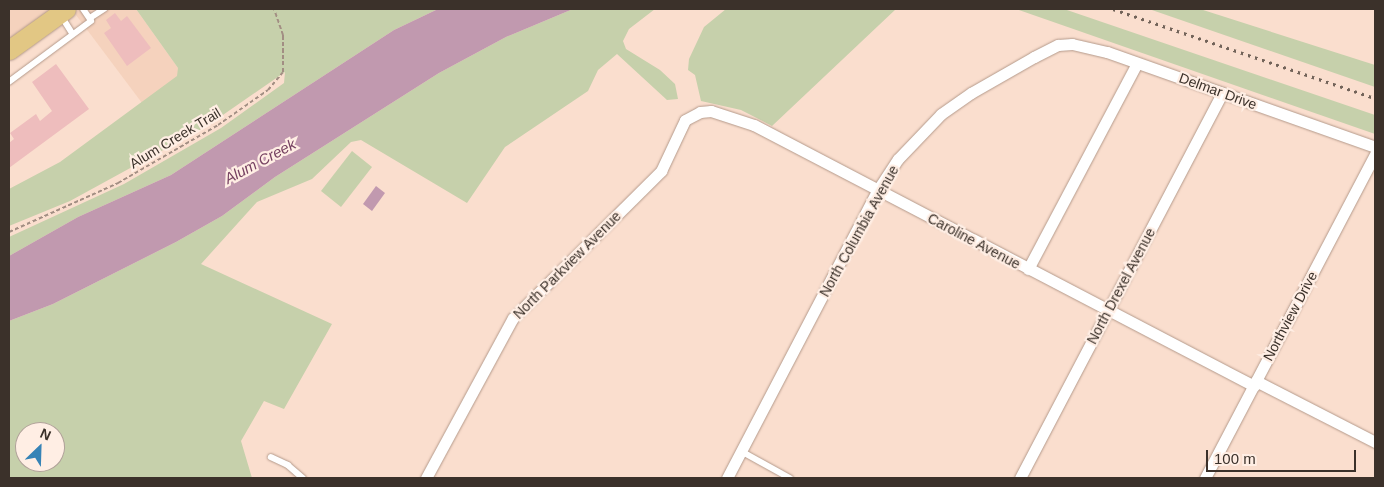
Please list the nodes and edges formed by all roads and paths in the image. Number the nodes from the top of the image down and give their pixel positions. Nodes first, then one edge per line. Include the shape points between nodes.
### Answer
1 (83, 9) edge
2 (104, 9) edge
3 (274, 9) edge
4 (57, 14) edge
5 (90, 18) junction
6 (74, 34) junction
7 (1058, 45) joint
8 (9, 50) edge
9 (1137, 63) junction
10 (9, 82) edge
11 (1222, 93) junction
12 (691, 116) joint
13 (1375, 146) edge
14 (1375, 154) edge
15 (877, 191) junction
16 (9, 232) edge
17 (1028, 269) junction
18 (1108, 310) junction
19 (1255, 383) junction
20 (1375, 442) edge
21 (741, 451) junction
22 (271, 457) dead end
23 (303, 478) edge
24 (426, 478) edge
25 (727, 478) edge
26 (790, 478) edge
27 (1020, 478) edge
28 (1205, 478) edge

1 - 5 lane
2 - 5 lane
3 - 16 path, Alum Creek Trail via 283,35 283,72 268,90 218,125 118,183
4 - 6 lane
4 - 8 main road
5 - 6 lane via 91,21
6 - 10 lane
7 - 9 street, Delmar Drive via 1084,46
7 - 15 street, North Columbia Avenue via 971,93 941,114 898,159
9 - 11 street, Delmar Drive
9 - 17 street
11 - 13 street, Delmar Drive
11 - 18 street, North Drexel Avenue
12 - 15 street, Caroline Avenue via 711,111 746,122
12 - 24 street, North Parkview Avenue via 679,128 673,150 661,171 513,318
14 - 19 street, Northview Drive
15 - 17 street, Caroline Avenue
15 - 21 street, North Columbia Avenue
17 - 18 street, Caroline Avenue
18 - 19 street, Caroline Avenue
18 - 27 street, North Drexel Avenue
19 - 20 street, Caroline Avenue
19 - 28 street, Northview Drive
21 - 25 street, North Columbia Avenue
21 - 26 lane
22 - 23 lane via 288,465

